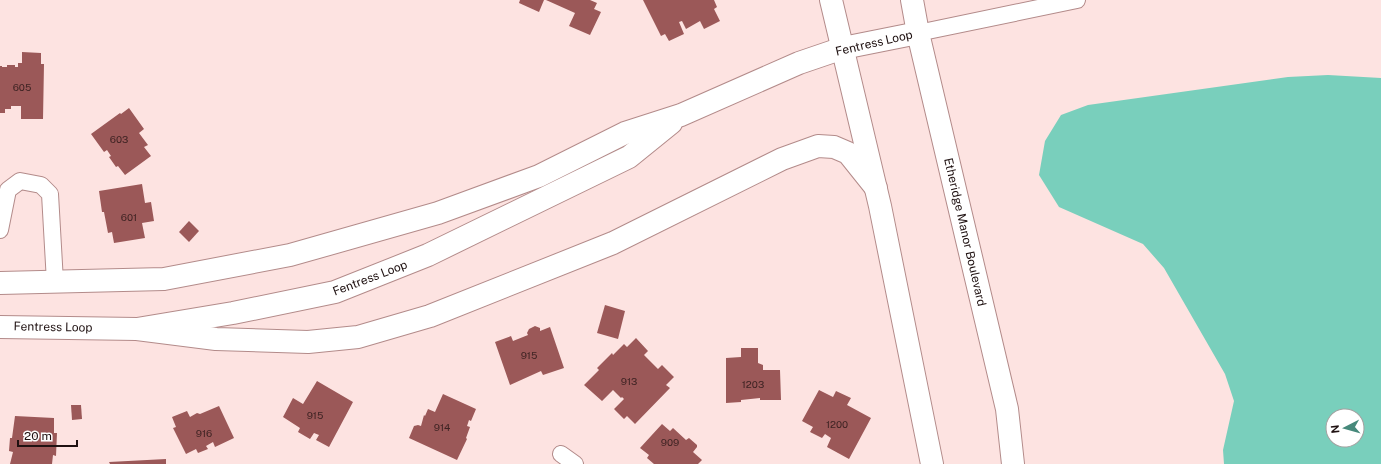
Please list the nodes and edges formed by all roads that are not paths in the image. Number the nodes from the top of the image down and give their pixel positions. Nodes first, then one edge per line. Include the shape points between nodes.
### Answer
1 (831, 0) edge
2 (912, 0) edge
3 (1077, 0) edge
4 (918, 33) junction
5 (843, 48) junction
6 (681, 115) junction
7 (876, 188) junction
8 (0, 230) edge
9 (55, 282) junction
10 (0, 283) edge
11 (0, 326) edge
12 (137, 329) junction
13 (561, 454) dead end
14 (575, 464) edge
15 (932, 464) edge
16 (1013, 464) edge

1 - 5 main road
2 - 4 main road, Etheridge Manor Boulevard
3 - 4 street, Fentress Loop
4 - 5 main road, Fentress Loop
4 - 16 main road, Etheridge Manor Boulevard via 1006,409
5 - 6 main road, Fentress Loop via 799,63
5 - 7 main road
6 - 9 main road, Fentress Loop via 625,133 539,176 438,213 290,255 164,279
6 - 12 main road, Fentress Loop via 629,157 428,255 335,292
7 - 12 main road via 848,153 834,147 818,146 782,159 613,243 430,316 358,337 308,342 224,339
7 - 15 main road
8 - 9 street via 8,190 20,181 41,185 50,194
9 - 10 main road, Fentress Loop
11 - 12 main road, Fentress Loop
13 - 14 street

